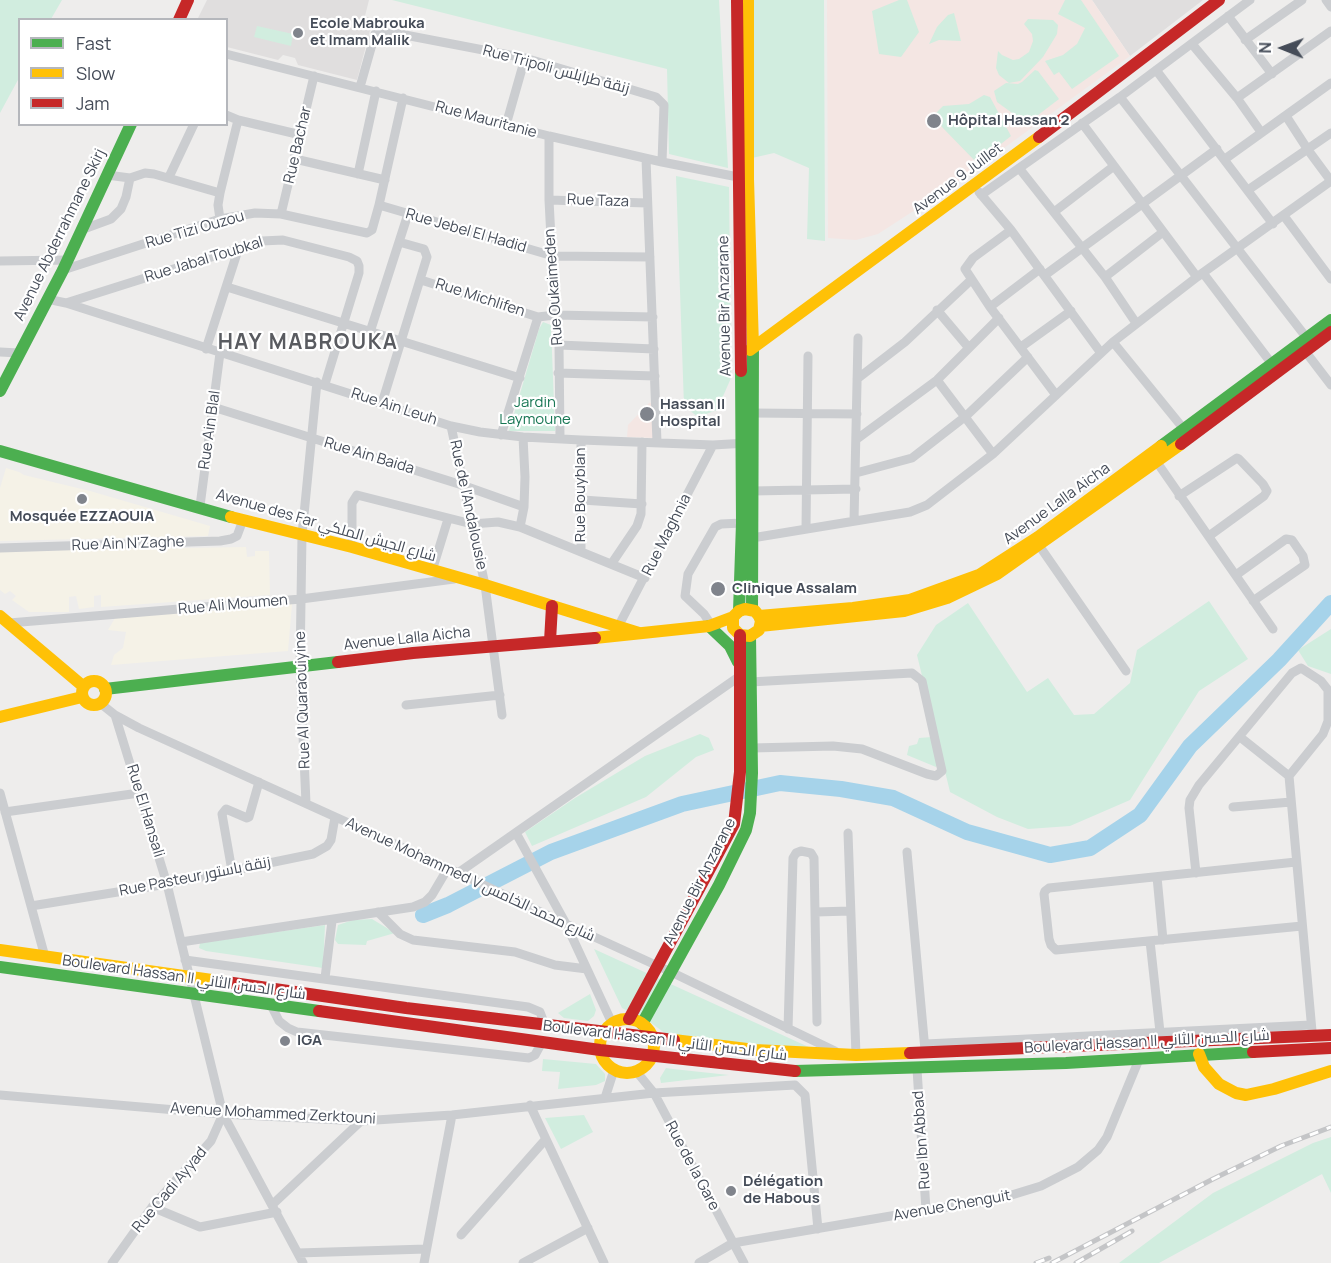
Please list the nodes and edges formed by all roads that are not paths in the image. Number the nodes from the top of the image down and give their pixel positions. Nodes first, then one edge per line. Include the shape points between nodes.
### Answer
1 (188, 0) edge
2 (737, 0) edge
3 (748, 0) edge
4 (1219, 0) edge
5 (1250, 0) edge
6 (1302, 0) edge
7 (1228, 16) junction
8 (180, 18) edge
9 (1331, 32) edge
10 (1245, 40) junction
11 (1192, 44) junction
12 (228, 54) edge
13 (525, 58) junction
14 (1156, 70) junction
15 (1272, 74) junction
16 (314, 76) junction
17 (1331, 83) edge
18 (360, 87) junction
19 (376, 91) junction
20 (1120, 97) junction
21 (403, 98) junction
22 (1237, 98) junction
23 (228, 116) edge
24 (1286, 116) junction
25 (238, 120) junction
26 (1082, 123) junction
27 (506, 125) junction
28 (130, 126) edge
29 (193, 126) edge
30 (1261, 132) junction
31 (1331, 133) edge
32 (301, 135) junction
33 (549, 136) junction
34 (1217, 149) junction
35 (1308, 150) junction
36 (295, 159) junction
37 (646, 159) junction
38 (1224, 159) junction
39 (662, 162) junction
40 (1113, 166) junction
41 (1019, 168) junction
42 (358, 174) junction
43 (107, 175) junction
44 (1181, 176) junction
45 (169, 177) junction
46 (130, 178) junction
47 (743, 178) junction
48 (385, 180) junction
49 (1331, 181) edge
50 (1248, 190) junction
51 (977, 191) junction
52 (220, 193) junction
53 (549, 200) junction
54 (647, 202) junction
55 (1143, 204) junction
56 (379, 205) junction
57 (1054, 212) junction
58 (281, 213) junction
59 (408, 214) junction
60 (1284, 216) junction
61 (220, 219) junction
62 (1273, 224) junction
63 (81, 230) junction
64 (1011, 231) junction
65 (1163, 232) junction
66 (399, 242) junction
67 (239, 247) junction
68 (1082, 249) junction
69 (1237, 250) junction
70 (553, 256) junction
71 (650, 257) junction
72 (0, 261) edge
73 (65, 265) junction
74 (1042, 272) junction
75 (1200, 275) junction
76 (1105, 277) junction
77 (1331, 279) edge
78 (421, 280) junction
79 (971, 280) junction
80 (227, 287) junction
81 (47, 299) junction
82 (66, 303) junction
83 (990, 307) junction
84 (938, 309) junction
85 (1071, 311) junction
86 (555, 315) junction
87 (538, 317) junction
88 (653, 317) junction
89 (999, 318) junction
90 (1331, 320) edge
91 (1136, 323) junction
92 (344, 324) junction
93 (370, 332) junction
94 (1331, 332) edge
95 (1306, 337) junction
96 (858, 338) dead end
97 (402, 342) junction
98 (1113, 342) junction
99 (559, 345) junction
100 (1021, 346) junction
101 (753, 348) junction
102 (969, 348) junction
103 (206, 349) junction
104 (654, 350) junction
105 (1305, 351) junction
106 (0, 352) edge
107 (19, 353) junction
108 (220, 353) junction
109 (1101, 353) junction
110 (741, 356) junction
111 (808, 356) dead end
112 (1028, 357) junction
113 (1272, 363) junction
114 (558, 373) junction
115 (655, 375) junction
116 (520, 378) junction
117 (857, 379) junction
118 (937, 380) junction
119 (321, 383) junction
120 (1331, 385) edge
121 (1, 389) edge
122 (1056, 395) junction
123 (382, 403) junction
124 (213, 407) junction
125 (753, 413) junction
126 (806, 413) junction
127 (857, 414) junction
128 (966, 416) junction
129 (451, 426) junction
130 (1187, 433) junction
131 (501, 435) junction
132 (523, 437) junction
133 (312, 438) junction
134 (560, 438) junction
135 (857, 439) junction
136 (581, 440) junction
137 (642, 442) junction
138 (657, 442) junction
139 (747, 443) junction
140 (713, 445) junction
141 (0, 451) edge
142 (993, 454) junction
143 (1154, 458) junction
144 (856, 473) junction
145 (462, 485) junction
146 (807, 489) junction
147 (855, 489) junction
148 (753, 491) junction
149 (1179, 496) junction
150 (582, 500) junction
151 (642, 504) junction
152 (200, 506) junction
153 (524, 507) junction
154 (447, 519) junction
155 (243, 520) junction
156 (854, 521) junction
157 (742, 523) junction
158 (472, 524) junction
159 (520, 527) junction
160 (806, 529) junction
161 (302, 535) junction
162 (1209, 536) junction
163 (752, 538) junction
164 (1037, 542) junction
165 (352, 547) junction
166 (0, 548) edge
167 (581, 551) junction
168 (612, 563) junction
169 (432, 571) junction
170 (1236, 575) junction
171 (457, 578) junction
172 (645, 578) junction
173 (485, 585) junction
174 (301, 599) junction
175 (1253, 602) junction
176 (552, 606) junction
177 (4, 619) edge
178 (746, 622) junction
179 (619, 625) junction
180 (711, 626) junction
181 (1274, 630) dead end
182 (643, 634) junction
183 (550, 640) junction
184 (493, 645) junction
185 (300, 667) junction
186 (1126, 671) dead end
187 (743, 676) junction
188 (724, 688) junction
189 (105, 689) junction
190 (83, 692) junction
191 (500, 695) junction
192 (740, 698) junction
193 (100, 704) junction
194 (405, 705) dead end
195 (116, 715) junction
196 (502, 715) dead end
197 (0, 717) edge
198 (1240, 737) junction
199 (752, 748) junction
200 (746, 773) junction
201 (1288, 776) junction
202 (260, 782) junction
203 (0, 793) edge
204 (139, 794) junction
205 (1291, 802) junction
206 (306, 803) junction
207 (1233, 807) dead end
208 (5, 812) junction
209 (335, 817) junction
210 (516, 833) junction
211 (848, 833) dead end
212 (907, 852) dead end
213 (1296, 862) junction
214 (448, 868) junction
215 (232, 870) junction
216 (1196, 873) junction
217 (461, 875) junction
218 (1157, 877) junction
219 (167, 884) junction
220 (31, 906) junction
221 (850, 911) junction
222 (378, 912) junction
223 (816, 912) junction
224 (332, 921) junction
225 (566, 924) junction
226 (1302, 926) junction
227 (1163, 940) junction
228 (1150, 941) junction
229 (181, 942) junction
230 (0, 950) edge
231 (45, 957) junction
232 (185, 960) junction
233 (656, 966) junction
234 (0, 967) edge
235 (587, 969) junction
236 (671, 972) junction
237 (190, 977) junction
238 (325, 978) junction
239 (366, 983) junction
240 (193, 994) junction
241 (361, 1001) junction
242 (271, 1005) junction
243 (629, 1019) junction
244 (817, 1022) dead end
245 (612, 1023) junction
246 (642, 1024) junction
247 (545, 1025) junction
248 (788, 1029) junction
249 (1312, 1030) junction
250 (1160, 1032) junction
251 (603, 1033) junction
252 (1331, 1035) edge
253 (653, 1038) junction
254 (542, 1042) junction
255 (925, 1048) junction
256 (1331, 1048) edge
257 (600, 1050) junction
258 (842, 1054) junction
259 (1199, 1054) junction
260 (856, 1055) junction
261 (652, 1056) junction
262 (1140, 1057) junction
263 (917, 1069) junction
264 (614, 1070) junction
265 (636, 1071) junction
266 (1331, 1071) edge
267 (654, 1093) junction
268 (0, 1095) edge
269 (605, 1098) junction
270 (530, 1105) junction
271 (223, 1114) junction
272 (452, 1114) junction
273 (361, 1121) junction
274 (546, 1140) junction
275 (152, 1207) junction
276 (275, 1208) junction
277 (926, 1210) junction
278 (588, 1228) junction
279 (818, 1229) junction
280 (461, 1234) dead end
281 (733, 1243) junction
282 (426, 1249) junction
283 (298, 1253) junction
284 (112, 1263) edge
285 (303, 1263) edge
286 (424, 1263) edge
287 (523, 1263) edge
288 (604, 1263) edge
289 (699, 1263) edge
290 (744, 1263) edge

1 - 8 main road
2 - 47 main road, Avenue Bir Anzarane
3 - 47 main road, Avenue Bir Anzarane
4 - 51 main road, Avenue 9 Juillet
5 - 7 street
6 - 10 street
7 - 10 street
7 - 11 street
9 - 15 street
10 - 15 street
11 - 14 street
11 - 22 street
12 - 16 street, Rue Mauritanie
13 - 18 street, Rue Tripoli زنقة طرابلس via 379,30
13 - 27 street
13 - 39 street, Rue Tripoli زنقة طرابلس via 653,96 664,105
14 - 20 street
14 - 34 street
15 - 22 street
16 - 18 street, Rue Mauritanie
16 - 32 street, Rue Bachar
17 - 24 street
18 - 19 street, Rue Mauritanie
19 - 21 street, Rue Mauritanie
19 - 42 street
20 - 26 street
20 - 44 street
21 - 27 street, Rue Mauritanie
21 - 48 street, Rue Tizi Ouzou
22 - 30 street
23 - 25 street
24 - 30 street
24 - 35 street
25 - 32 street
25 - 52 street
26 - 40 street
26 - 41 street
27 - 33 street, Rue Mauritanie
28 - 43 main road, Avenue Abderrahmane Skirj
29 - 45 street
30 - 38 street
31 - 35 street
32 - 36 street, Rue Bachar
33 - 37 street, Rue Mauritanie
33 - 53 street, Rue Oukaimeden
34 - 38 street
34 - 44 street
35 - 49 street
35 - 50 street
36 - 42 street
36 - 58 street, Rue Bachar
37 - 39 street, Rue Mauritanie
37 - 54 street
38 - 50 street
39 - 47 street, Rue Mauritanie
40 - 55 street
40 - 57 street
41 - 51 street
41 - 57 street
42 - 48 street
43 - 46 street
43 - 63 main road, Avenue Abderrahmane Skirj
44 - 55 street
44 - 69 street
45 - 46 street via 145,173
45 - 52 street
46 - 63 street via 121,209 111,219
47 - 101 main road, Avenue Bir Anzarane
47 - 110 main road, Avenue Bir Anzarane
48 - 56 street, Rue Tizi Ouzou
49 - 60 street
50 - 62 street
51 - 64 street
51 - 101 main road, Avenue 9 Juillet
52 - 61 street
53 - 54 street, Rue Taza
53 - 70 street, Rue Oukaimeden
54 - 71 street
55 - 65 street
55 - 68 street
56 - 58 street, Rue Tizi Ouzou via 372,230 366,234
56 - 59 street, Rue Jebel El Hadid
57 - 68 street
58 - 61 street, Rue Tizi Ouzou
59 - 66 street
59 - 70 street, Rue Jebel El Hadid
60 - 62 street
60 - 77 street
61 - 73 street, Rue Tizi Ouzou
62 - 69 street
63 - 73 main road, Avenue Abderrahmane Skirj
64 - 74 street
64 - 79 street via 967,265
65 - 75 street
65 - 76 street
66 - 78 street via 420,247 427,254
66 - 93 street
67 - 80 street
67 - 82 street, Rue Jabal Toubkal
67 - 92 street, Rue Jabal Toubkal via 283,240 357,261 359,273
68 - 74 street
68 - 76 street
69 - 75 street
69 - 95 street
70 - 71 street, Rue Jebel El Hadid
70 - 86 street, Rue Oukaimeden
71 - 88 street
72 - 73 street, Rue Tizi Ouzou
73 - 81 main road, Avenue Abderrahmane Skirj
74 - 83 street
74 - 85 street
75 - 91 street
75 - 113 street
76 - 91 street
78 - 87 street, Rue Michlifen
78 - 97 street
79 - 83 street
79 - 84 street
80 - 92 street
80 - 103 street
81 - 82 street, Rue Ain Leuh
81 - 107 main road, Avenue Abderrahmane Skirj
82 - 103 street, Rue Ain Leuh
83 - 89 street
84 - 102 street
84 - 117 street via 905,342
85 - 100 street
85 - 109 street
86 - 87 street
86 - 88 street
86 - 99 street, Rue Oukaimeden
87 - 116 street
88 - 104 street
89 - 100 street
89 - 102 street
90 - 95 main road, Avenue Lalla Aicha
91 - 98 street
92 - 93 street
92 - 119 street, Rue Jabal Toubkal
93 - 97 street
94 - 105 main road, Avenue Lalla Aicha
95 - 113 main road, Avenue Lalla Aicha
96 - 117 street
97 - 116 street
97 - 123 street
98 - 109 street
98 - 130 street
99 - 104 street
99 - 114 street, Rue Oukaimeden
100 - 112 street
101 - 110 main road, Avenue 9 Juillet
101 - 125 main road, Avenue Bir Anzarane
102 - 118 street
103 - 108 street, Rue Ain Leuh
104 - 115 street
105 - 120 street
105 - 130 main road, Avenue Lalla Aicha
106 - 107 street
107 - 121 main road, Avenue Abderrahmane Skirj
108 - 119 street, Rue Ain Leuh
108 - 124 street, Rue Ain Blal
109 - 122 street
110 - 139 main road, Avenue Bir Anzarane
111 - 126 street
112 - 122 street
112 - 128 street
113 - 130 main road, Avenue Lalla Aicha
114 - 115 street
114 - 134 street, Rue Oukaimeden
115 - 138 street
116 - 131 street
117 - 127 street
118 - 128 street
118 - 135 street
119 - 123 street, Rue Ain Leuh
119 - 133 street, Rue Al Quaraouiyine
122 - 142 street
123 - 129 street, Rue Ain Leuh
124 - 133 street, Rue Ain Baida
124 - 152 street, Rue Ain Blal
125 - 126 street
125 - 139 main road, Avenue Bir Anzarane
126 - 127 street
126 - 146 street
127 - 135 street
128 - 142 street
128 - 144 street via 912,458
129 - 131 street, Rue Ain Leuh
129 - 145 street, Rue de l'Andalousie
130 - 143 main road, Avenue Lalla Aicha
131 - 132 street, Rue Ain Leuh
132 - 134 street, Rue Ain Leuh
132 - 153 street
133 - 145 street, Rue Ain Baida
133 - 161 street, Rue Al Quaraouiyine
134 - 136 street, Rue Ain Leuh
135 - 144 street
136 - 137 street, Rue Ain Leuh
136 - 150 street, Rue Bouyblan
137 - 138 street, Rue Ain Leuh
137 - 151 street
138 - 140 street, Rue Ain Leuh
139 - 140 street, Rue Ain Leuh
139 - 148 main road, Avenue Bir Anzarane
139 - 157 main road, Avenue Bir Anzarane
140 - 172 street, Rue Maghnia
141 - 152 main road, Avenue des Far شارع الجيش الملكي
142 - 156 street via 921,508
143 - 149 street
143 - 164 main road, Avenue Lalla Aicha
144 - 147 street
145 - 153 street, Rue Ain Baida
145 - 158 street, Rue de l'Andalousie
146 - 147 street
146 - 148 street
146 - 160 street
147 - 156 street
148 - 163 main road, Avenue Bir Anzarane
149 - 162 street
149 - 162 street via 1237,458 1263,484 1267,491 1264,496
150 - 151 street
150 - 167 street, Rue Bouyblan
151 - 168 street via 639,522
152 - 155 main road, Avenue des Far شارع الجيش الملكي
153 - 159 street
154 - 158 street
154 - 165 street via 357,495 352,501
154 - 169 street
155 - 161 main road, Avenue des Far شارع الجيش الملكي
155 - 166 street, Rue Ain N'Zaghe via 237,536 220,541
156 - 160 street
157 - 178 main road, Avenue Bir Anzarane
157 - 180 street via 716,527 688,574 685,596
158 - 159 street via 498,522
158 - 173 street, Rue de l'Andalousie
159 - 167 street
160 - 163 street
161 - 165 main road, Avenue des Far شارع الجيش الملكي
161 - 174 street, Rue Al Quaraouiyine
162 - 170 street
163 - 178 main road, Avenue Bir Anzarane
164 - 178 main road, Avenue Lalla Aicha via 979,575 923,597
164 - 186 street
165 - 169 main road, Avenue des Far شارع الجيش الملكي
167 - 168 street
168 - 172 street
169 - 171 main road, Avenue des Far شارع الجيش الملكي
170 - 175 street
170 - 175 street via 1286,539 1292,540 1303,556 1305,564
171 - 173 main road, Avenue des Far شارع الجيش الملكي
171 - 174 street, Rue Ali Moumen
172 - 179 street, Rue Maghnia
173 - 176 main road, Avenue des Far شارع الجيش الملكي
173 - 184 street, Rue de l'Andalousie
174 - 177 street, Rue Ali Moumen
174 - 185 street, Rue Al Quaraouiyine
175 - 181 street
176 - 179 main road, Avenue des Far شارع الجيش الملكي
176 - 183 main road
177 - 190 main road
178 - 180 main road, Avenue Lalla Aicha
178 - 187 main road, Avenue Bir Anzarane
179 - 182 main road, Avenue des Far شارع الجيش الملكي
180 - 182 main road, Avenue Lalla Aicha
180 - 187 main road via 730,646
182 - 183 main road, Avenue Lalla Aicha
183 - 184 main road, Avenue Lalla Aicha
184 - 185 main road, Avenue Lalla Aicha
184 - 191 street, Rue de l'Andalousie
185 - 189 main road, Avenue Lalla Aicha
185 - 206 street, Rue Al Quaraouiyine
187 - 188 street
187 - 192 main road, Avenue Bir Anzarane
187 - 199 main road, Avenue Bir Anzarane
187 - 199 street via 912,674 922,681 942,771 936,776 927,774 854,748
188 - 192 street
188 - 210 street
189 - 190 main road via 92,681
189 - 193 main road
190 - 193 main road via 90,705
190 - 197 main road
191 - 194 street
191 - 196 street, Rue de l'Andalousie
192 - 200 main road, Avenue Bir Anzarane
193 - 195 street, Avenue Mohammed V شارع محمد الخامس
195 - 202 street, Avenue Mohammed V شارع محمد الخامس
195 - 204 street, Rue El Hansali
198 - 201 street
198 - 201 street via 1295,669 1304,668 1321,681 1329,694 1327,728
198 - 216 street via 1191,800
199 - 200 main road, Avenue Bir Anzarane
200 - 233 main road, Avenue Bir Anzarane via 731,832
200 - 236 main road, Avenue Bir Anzarane via 751,801 746,830
201 - 205 street
202 - 206 street, Avenue Mohammed V شارع محمد الخامس
202 - 215 street via 249,817 226,810 222,814
203 - 208 street
204 - 208 street
204 - 219 street, Rue El Hansali
205 - 207 street
205 - 213 street
206 - 209 street, Avenue Mohammed V شارع محمد الخامس
208 - 220 street
209 - 214 street, Avenue Mohammed V شارع محمد الخامس
209 - 215 street, Rue Pasteur زنقة باستور via 331,840 321,850
210 - 217 street
210 - 225 street
211 - 221 street
212 - 255 street
213 - 216 street
213 - 226 street
214 - 217 street, Avenue Mohammed V شارع محمد الخامس
214 - 222 street via 432,895 418,906
215 - 219 street, Rue Pasteur زنقة باستور
216 - 218 street
217 - 225 street, Avenue Mohammed V شارع محمد الخامس
218 - 227 street
218 - 228 street via 1049,888 1044,892 1049,939 1056,950
219 - 220 street, Rue Pasteur زنقة باستور
219 - 229 street, Rue El Hansali
220 - 231 street
221 - 223 street
221 - 260 street
222 - 224 street
222 - 235 street via 400,934 413,940 515,952 555,965
223 - 244 street
223 - 248 street via 813,855 799,852 793,858
224 - 229 street
224 - 238 street
225 - 233 street, Avenue Mohammed V شارع محمد الخامس
225 - 235 street
226 - 227 street
226 - 249 street
227 - 228 street
228 - 250 street
229 - 232 street, Rue El Hansali
230 - 231 main road, Boulevard Hassan II شارع الحسن الثاني
231 - 237 main road, Boulevard Hassan II شارع الحسن الثاني
232 - 237 street, Rue El Hansali
232 - 238 street
233 - 236 street, Avenue Mohammed V شارع محمد الخامس
233 - 243 main road, Avenue Bir Anzarane
234 - 240 main road, Boulevard Hassan II شارع الحسن الثاني
235 - 245 street
236 - 246 main road, Avenue Bir Anzarane
236 - 248 street, Avenue Mohammed V شارع محمد الخامس
237 - 240 street, Rue El Hansali
237 - 241 main road, Boulevard Hassan II شارع الحسن الثاني
238 - 239 street
239 - 241 street
239 - 247 street via 536,1008
240 - 242 main road, Boulevard Hassan II شارع الحسن الثاني
240 - 271 street, Rue El Hansali
241 - 247 main road, Boulevard Hassan II شارع الحسن الثاني
242 - 254 main road, Boulevard Hassan II شارع الحسن الثاني
242 - 254 street via 279,1021 297,1032 529,1058
243 - 245 main road
243 - 246 main road
245 - 251 main road
246 - 253 main road
247 - 251 main road, Boulevard Hassan II شارع الحسن الثاني
248 - 258 street, Avenue Mohammed V شارع محمد الخامس
249 - 250 street
249 - 252 main road, Boulevard Hassan II شارع الحسن الثاني
249 - 255 main road, Boulevard Hassan II شارع الحسن الثاني
250 - 255 street
251 - 253 main road, Boulevard Hassan II شارع الحسن الثاني
251 - 257 main road
253 - 258 main road, Boulevard Hassan II شارع الحسن الثاني via 755,1050
253 - 261 main road
254 - 257 main road, Boulevard Hassan II شارع الحسن الثاني
255 - 260 main road, Boulevard Hassan II شارع الحسن الثاني
256 - 259 main road, Boulevard Hassan II شارع الحسن الثاني
257 - 261 main road, Boulevard Hassan II شارع الحسن الثاني
257 - 264 main road
258 - 260 main road, Boulevard Hassan II شارع الحسن الثاني
259 - 262 main road, Boulevard Hassan II شارع الحسن الثاني
259 - 266 main road via 1204,1067 1219,1084 1246,1095
261 - 263 main road, Boulevard Hassan II شارع الحسن الثاني via 800,1072
261 - 265 main road
262 - 263 main road, Boulevard Hassan II شارع الحسن الثاني
262 - 277 street, Avenue Chenguit via 1107,1137 1078,1167 1008,1198
263 - 277 street, Rue Ibn Abbad
264 - 265 main road
264 - 269 street
265 - 267 street, Rue de la Gare
267 - 269 street, Avenue Mohammed Zerktouni
267 - 279 street, Avenue Mohammed Zerktouni via 781,1085 800,1088 805,1095
267 - 281 street, Rue de la Gare
268 - 271 street, Avenue Mohammed Zerktouni
269 - 270 street, Avenue Mohammed Zerktouni
270 - 272 street, Avenue Mohammed Zerktouni
270 - 274 street
271 - 273 street, Avenue Mohammed Zerktouni
271 - 275 street, Rue Cadi Ayyad via 211,1141
271 - 276 street, Rue El Hansali
272 - 273 street, Avenue Mohammed Zerktouni
272 - 282 street
273 - 276 street
274 - 278 street
274 - 280 street
275 - 276 street via 200,1227
275 - 284 street, Rue Cadi Ayyad
276 - 283 street, Rue El Hansali
277 - 279 street, Avenue Chenguit
278 - 287 street
278 - 288 street
279 - 281 street, Avenue Chenguit
281 - 289 street, Avenue Chenguit
281 - 290 street, Rue de la Gare
282 - 283 street
282 - 286 street
283 - 285 street, Rue El Hansali

